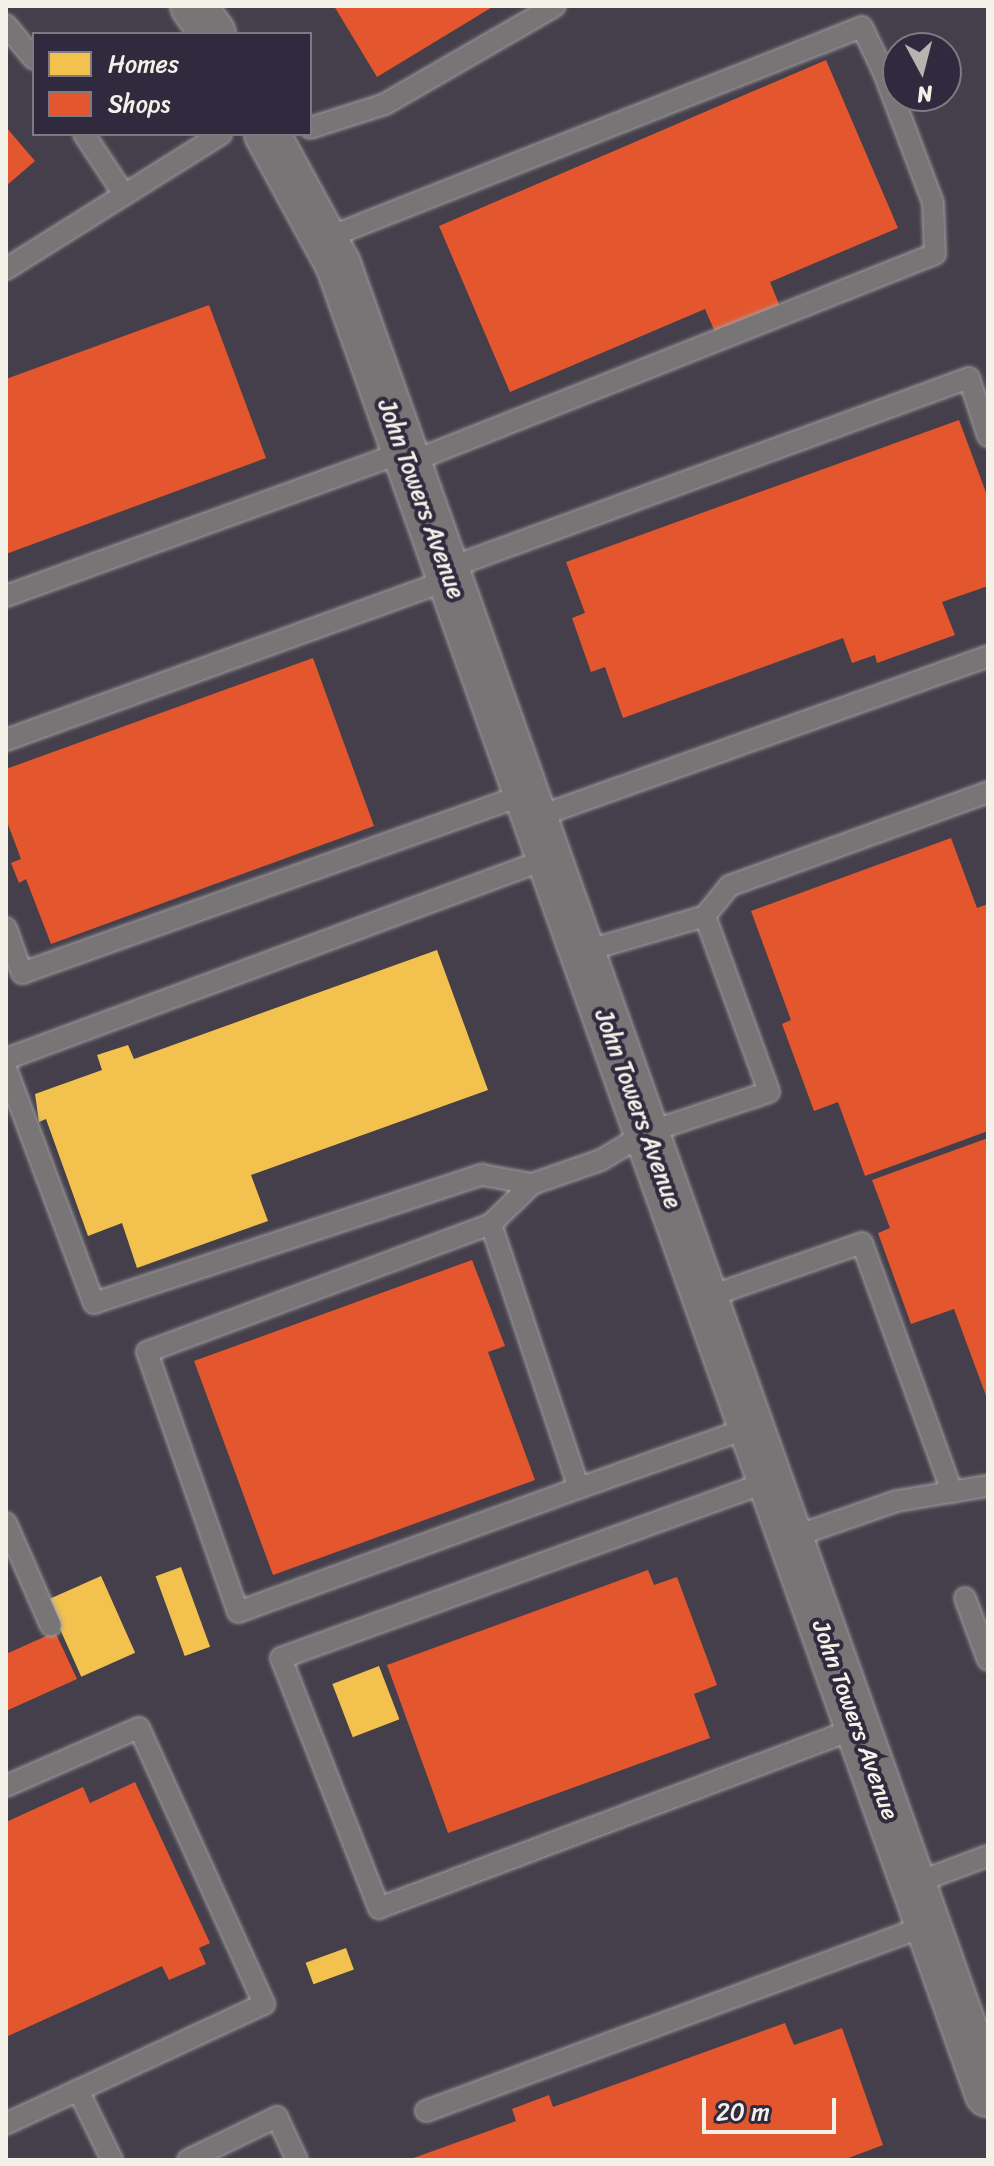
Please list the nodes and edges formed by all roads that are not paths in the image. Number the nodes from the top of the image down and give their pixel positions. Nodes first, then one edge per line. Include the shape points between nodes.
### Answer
1 (193, 6) edge
2 (555, 6) edge
3 (6, 25) edge
4 (212, 32) edge
5 (32, 57) edge
6 (312, 126) edge
7 (85, 136) edge
8 (218, 136) edge
9 (285, 136) edge
10 (123, 193) junction
11 (324, 239) junction
12 (6, 269) edge
13 (988, 436) edge
14 (406, 457) junction
15 (448, 574) junction
16 (6, 596) edge
17 (988, 656) edge
18 (6, 740) edge
19 (988, 792) edge
20 (530, 806) junction
21 (549, 858) junction
22 (705, 916) junction
23 (6, 928) edge
24 (582, 952) junction
25 (6, 1059) edge
26 (6, 1068) edge
27 (646, 1133) junction
28 (532, 1184) junction
29 (491, 1224) junction
30 (705, 1298) junction
31 (751, 1427) junction
32 (770, 1481) junction
33 (988, 1486) edge
34 (579, 1488) junction
35 (952, 1492) junction
36 (6, 1523) edge
37 (790, 1538) junction
38 (965, 1598) dead end
39 (51, 1626) dead end
40 (988, 1660) edge
41 (857, 1728) junction
42 (6, 1786) edge
43 (988, 1856) edge
44 (913, 1884) junction
45 (928, 1925) junction
46 (78, 2090) junction
47 (988, 2094) edge
48 (426, 2111) dead end
49 (6, 2124) edge
50 (112, 2160) edge
51 (188, 2160) edge
52 (297, 2160) edge

1 - 4 street
2 - 6 lane via 385,104
3 - 5 lane
7 - 10 lane
8 - 10 lane
9 - 11 street, John Towers Avenue
10 - 12 lane
11 - 14 street, John Towers Avenue via 338,264
11 - 14 lane via 862,27 933,203 935,254
13 - 15 lane via 969,378
14 - 15 street, John Towers Avenue
14 - 16 lane
15 - 18 lane
15 - 20 street, John Towers Avenue
17 - 20 lane
19 - 22 lane via 729,886
20 - 21 street, John Towers Avenue
20 - 23 lane via 22,973
21 - 24 street, John Towers Avenue
21 - 25 lane
22 - 24 lane
22 - 27 lane via 769,1092
24 - 27 street, John Towers Avenue
26 - 28 lane via 94,1303 482,1175
27 - 28 lane via 601,1160
27 - 30 street, John Towers Avenue
28 - 29 lane
29 - 34 lane
29 - 34 lane via 147,1352 238,1612
30 - 31 street, John Towers Avenue
30 - 35 lane via 862,1243
31 - 32 street, John Towers Avenue
31 - 34 lane
32 - 37 street, John Towers Avenue
32 - 41 lane via 281,1658 379,1908
33 - 35 lane
35 - 37 lane via 897,1501
36 - 39 lane
37 - 41 street, John Towers Avenue
38 - 40 lane
41 - 44 street, John Towers Avenue
42 - 46 lane via 139,1728 264,2004
43 - 44 lane
44 - 45 street, John Towers Avenue
45 - 47 street, John Towers Avenue
45 - 48 lane
46 - 49 lane
46 - 50 lane
51 - 52 lane via 277,2117

